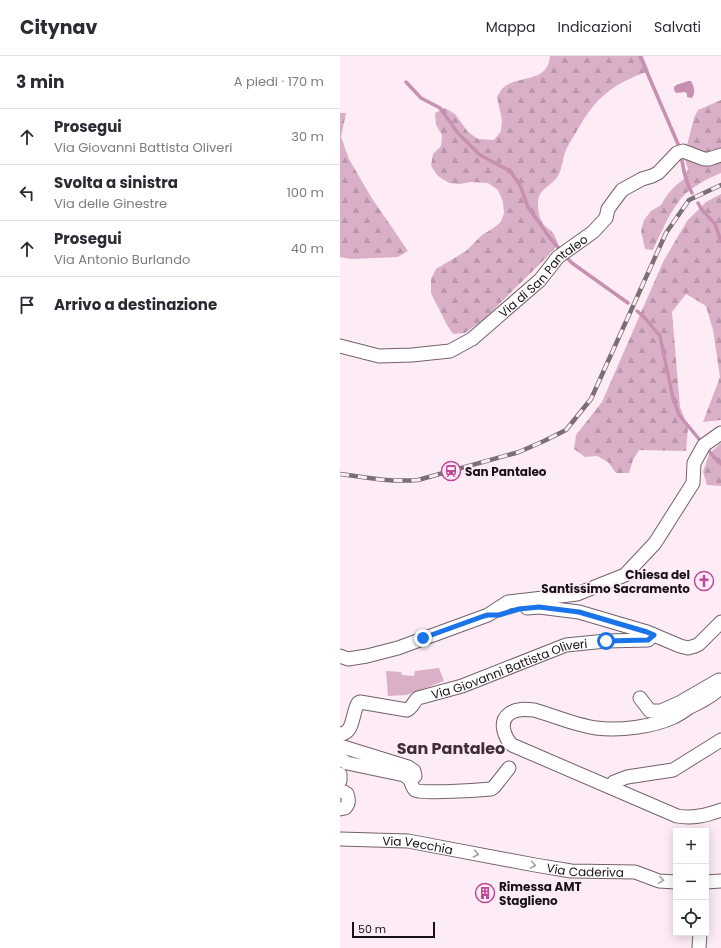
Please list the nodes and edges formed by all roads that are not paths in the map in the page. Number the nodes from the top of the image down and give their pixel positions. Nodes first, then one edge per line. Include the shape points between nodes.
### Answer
1 (721, 155) edge
2 (340, 346) edge
3 (721, 433) edge
4 (488, 615) junction
5 (721, 622) edge
6 (654, 635) junction
7 (340, 656) edge
8 (721, 680) edge
9 (721, 687) edge
10 (640, 698) dead end
11 (340, 734) edge
12 (721, 740) edge
13 (340, 746) edge
14 (340, 760) edge
15 (510, 768) dead end
16 (340, 774) edge
17 (410, 779) junction
18 (340, 781) edge
19 (610, 787) junction
20 (340, 791) edge
21 (340, 809) edge
22 (721, 810) edge
23 (340, 840) edge
24 (494, 857) joint
25 (721, 881) edge
26 (673, 882) edge
27 (709, 882) edge
28 (700, 936) edge
29 (699, 948) edge

1 - 2 street, Via di San Pantaleo via 704,159 683,151 677,153 658,173 622,190 608,209 606,218 593,232 558,257 540,280 472,339 450,351 378,356
3 - 4 street via 704,446 694,463 694,484 655,543 624,576 577,594 508,602
4 - 6 street via 499,615 529,607 550,608 579,612
4 - 7 street via 398,648 367,656
5 - 6 street via 699,644 692,647 680,646
6 - 11 street, Via Giovanni Battista Oliveri via 648,640 566,645 462,686 418,698 410,709 406,710 358,703 348,732
8 - 10 street via 661,711 650,711
9 - 19 street via 674,717 632,728 595,728 534,710 514,711 506,716 504,732 512,745
12 - 19 street via 673,770 627,777 614,782
13 - 17 street via 408,768 415,776
14 - 17 street via 404,775
15 - 17 street via 491,789 419,792 412,786
16 - 18 street
19 - 22 street via 677,816 699,816
20 - 21 street via 347,794 348,801 345,808
23 -> 24 street, Via Vecchia via 408,841
24 -> 26 street, Via Caderiva via 571,871 635,872 658,881
25 - 27 street
28 - 29 street

